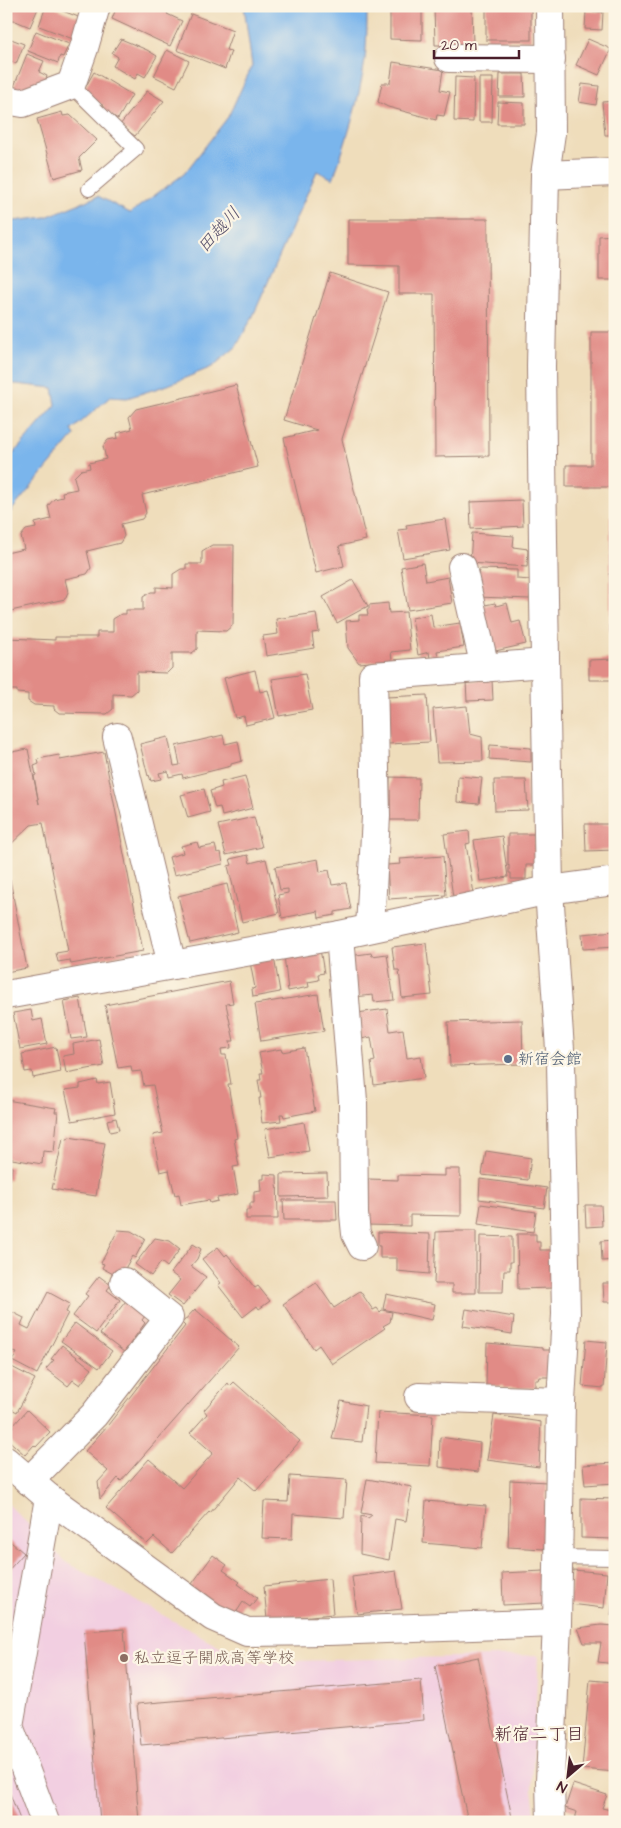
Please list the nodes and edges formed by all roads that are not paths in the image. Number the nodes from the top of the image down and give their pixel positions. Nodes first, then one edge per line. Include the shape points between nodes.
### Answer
1 (96, 6) edge
2 (550, 6) edge
3 (449, 58) dead end
4 (551, 59) junction
5 (71, 85) junction
6 (6, 100) edge
7 (615, 172) edge
8 (545, 175) junction
9 (89, 189) dead end
10 (462, 567) dead end
11 (546, 663) junction
12 (485, 668) junction
13 (117, 737) dead end
14 (615, 882) edge
15 (549, 890) junction
16 (370, 928) junction
17 (340, 935) junction
18 (172, 965) junction
19 (6, 995) edge
20 (362, 1246) dead end
21 (124, 1282) dead end
22 (419, 1396) dead end
23 (561, 1402) junction
24 (6, 1461) edge
25 (29, 1481) junction
26 (49, 1498) junction
27 (558, 1557) junction
28 (615, 1558) edge
29 (557, 1623) junction
30 (46, 1822) edge
31 (551, 1822) edge

1 - 5 street
2 - 4 street
3 - 4 street
4 - 8 street via 551,134
5 - 6 street via 23,103
5 - 9 lane via 136,148
7 - 8 street
8 - 11 street via 541,366
10 - 12 street
11 - 12 street
11 - 15 street
12 - 16 street via 373,676 376,816
13 - 18 street
14 - 15 street
15 - 16 street
15 - 23 street via 561,1064 566,1314
16 - 17 street
17 - 18 street
17 - 20 street via 353,1101 354,1214 356,1234
18 - 19 street
21 - 25 street via 169,1318 94,1415
22 - 23 street
23 - 27 street
24 - 25 street
25 - 26 street
26 - 29 street via 213,1618 248,1632
26 - 30 street via 9,1726
27 - 28 lane
27 - 29 street
29 - 31 street

